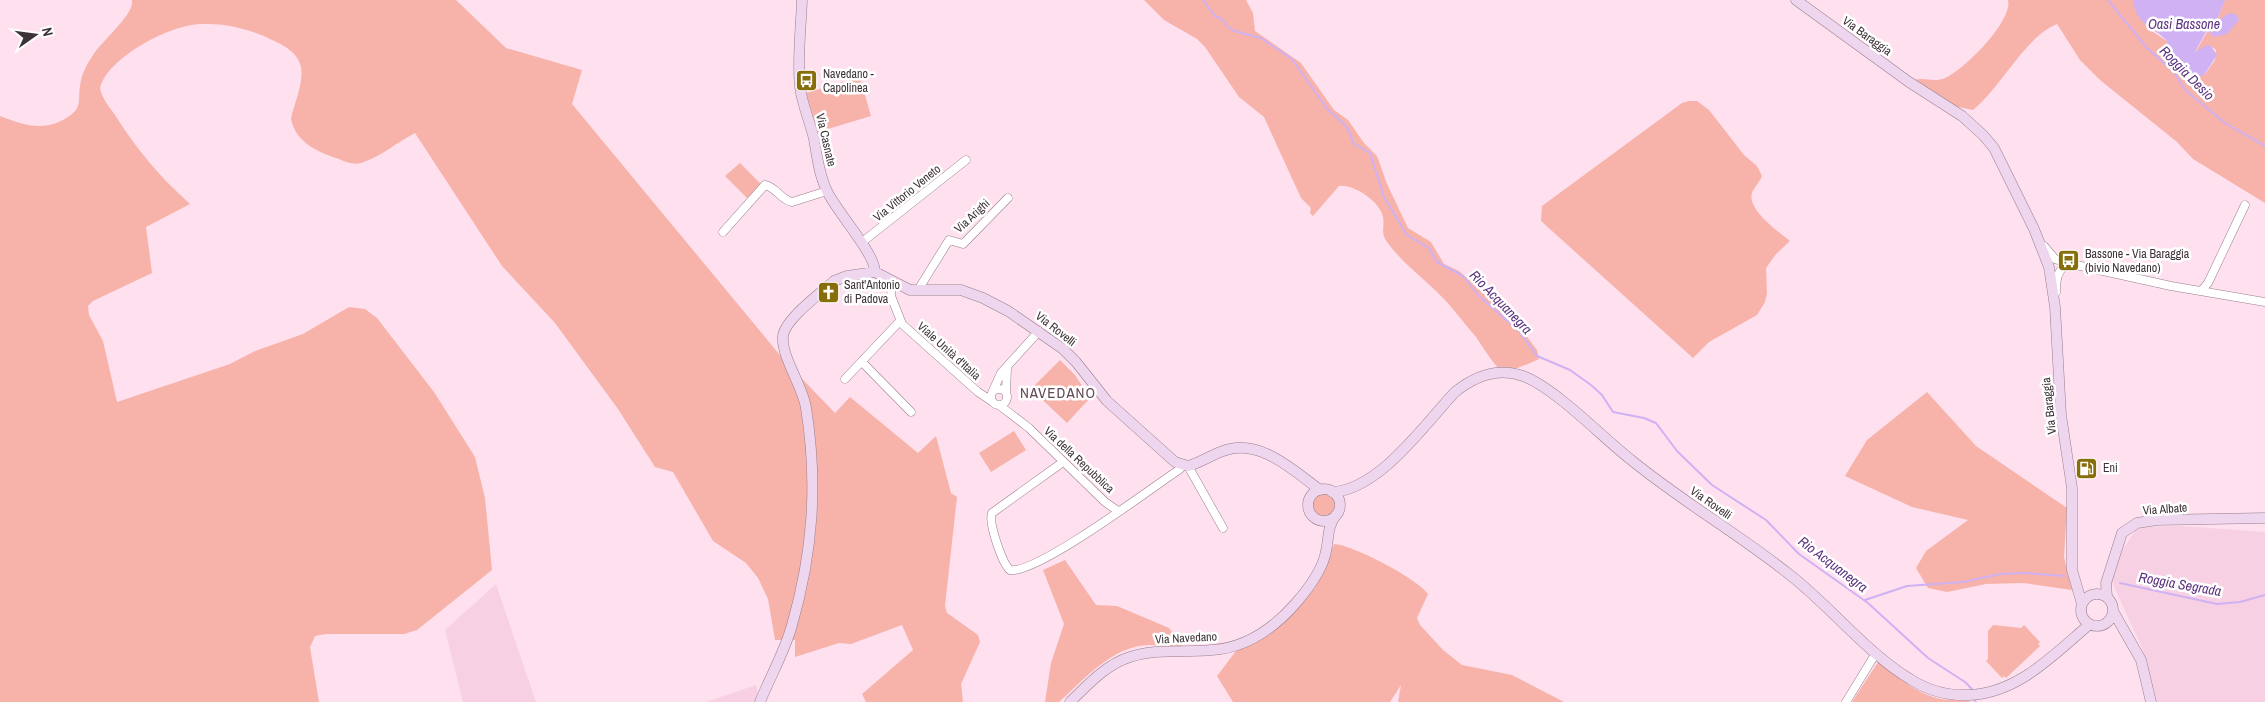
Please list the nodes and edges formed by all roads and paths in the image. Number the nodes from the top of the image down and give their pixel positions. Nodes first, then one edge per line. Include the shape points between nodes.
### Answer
1 (802, 0) edge
2 (1796, 0) edge
3 (966, 160) dead end
4 (827, 191) junction
5 (1008, 198) dead end
6 (2246, 205) dead end
7 (2034, 229) junction
8 (723, 232) dead end
9 (861, 244) junction
10 (2067, 263) junction
11 (2049, 267) junction
12 (875, 272) junction
13 (892, 281) junction
14 (918, 290) junction
15 (2202, 290) junction
16 (2265, 302) edge
17 (2056, 307) junction
18 (900, 321) junction
19 (1039, 331) junction
20 (862, 362) junction
21 (1007, 366) junction
22 (845, 379) dead end
23 (992, 393) junction
24 (1006, 396) junction
25 (996, 404) junction
26 (911, 412) dead end
27 (1010, 412) junction
28 (1063, 462) junction
29 (1185, 466) junction
30 (1302, 476) junction
31 (1352, 488) junction
32 (1320, 490) junction
33 (1332, 492) junction
34 (1309, 499) junction
35 (1118, 511) junction
36 (1337, 511) junction
37 (2265, 518) edge
38 (1315, 519) junction
39 (1224, 528) dead end
40 (1327, 544) junction
41 (2076, 584) junction
42 (2099, 595) junction
43 (2082, 604) junction
44 (2113, 611) junction
45 (2082, 616) junction
46 (2095, 625) junction
47 (2069, 641) junction
48 (2130, 642) junction
49 (1876, 653) junction
50 (760, 702) edge
51 (1070, 702) edge
52 (1846, 702) edge
53 (2151, 702) edge

1 - 4 street, Via Casnate via 800,90
2 - 7 street, Via Baraggia via 1962,116 1983,135 1994,148
3 - 9 street, Via Vittorio Veneto
4 - 8 street via 792,202 765,185
4 - 9 street, Via Casnate
5 - 14 street, Via Arighi via 963,244 949,240
6 - 15 street
7 - 10 street, Via Baraggia via 2048,253
7 - 11 street, Via Baraggia
9 - 12 street, Via Casnate
10 - 11 street
10 - 15 street, Via Baraggia
10 - 17 street via 2056,277
11 - 17 street, Via Baraggia
12 - 13 street, Via Rovelli
12 - 50 street via 834,281 787,324 784,331 786,350 806,408 813,520 792,627
13 - 14 street, Via Rovelli via 910,290
13 - 18 street, Viale Unità d'Italia via 891,296
14 - 19 street, Via Rovelli via 950,289 971,293
15 - 16 street, Via Baraggia
17 - 41 street, Via Baraggia via 2061,415 2072,488 2071,557
18 - 20 street
18 - 25 street, Viale Unità d'Italia via 978,392
19 - 21 street
19 - 29 street, Via Rovelli via 1076,362 1106,401
20 - 22 street
20 - 26 street
21 - 23 street
21 - 24 street
23 - 24 street via 997,389
23 - 25 street
24 - 25 street
24 - 27 street
25 - 27 street, Viale Unità d'Italia
27 - 28 street, Via della Repubblica
28 - 35 street, Via della Repubblica
28 - 35 street via 996,508 990,517 1004,563 1010,570 1021,570 1072,543
29 - 30 street via 1224,450 1246,448 1268,454
29 - 35 street, Via della Repubblica
29 - 39 street, Via Rovelli
30 - 32 street
30 - 34 street via 1308,484
31 - 33 street, Via Rovelli
31 - 36 street, Via Rovelli via 1341,500
31 - 49 street, Via Rovelli via 1384,469 1466,384 1500,372 1522,376 1542,386 1632,461 1790,574
32 - 33 street
32 - 34 street
33 - 36 street via 1338,500
34 - 38 street via 1308,510
36 - 38 street via 1326,521
36 - 40 street, Via Navedano via 1328,530
37 - 42 street, Via Albate via 2138,523 2122,533
38 - 40 street via 1323,528
40 - 51 street, Via Navedano via 1322,563 1304,593 1281,618 1255,638 1223,649 1157,651 1129,657 1103,670
41 - 42 street via 2084,592
41 - 43 street, Via Baraggia
42 - 43 street via 2084,600
42 - 44 street
43 - 45 street
44 - 46 street via 2109,620
44 - 48 street
45 - 46 street
45 - 47 street, Via Rovelli
46 - 47 street, Via Rovelli
46 - 48 street via 2108,627
47 - 49 street, Via Rovelli via 2021,680 1996,690 1968,695 1925,687 1909,679
48 - 53 street via 2141,660
49 - 52 street

